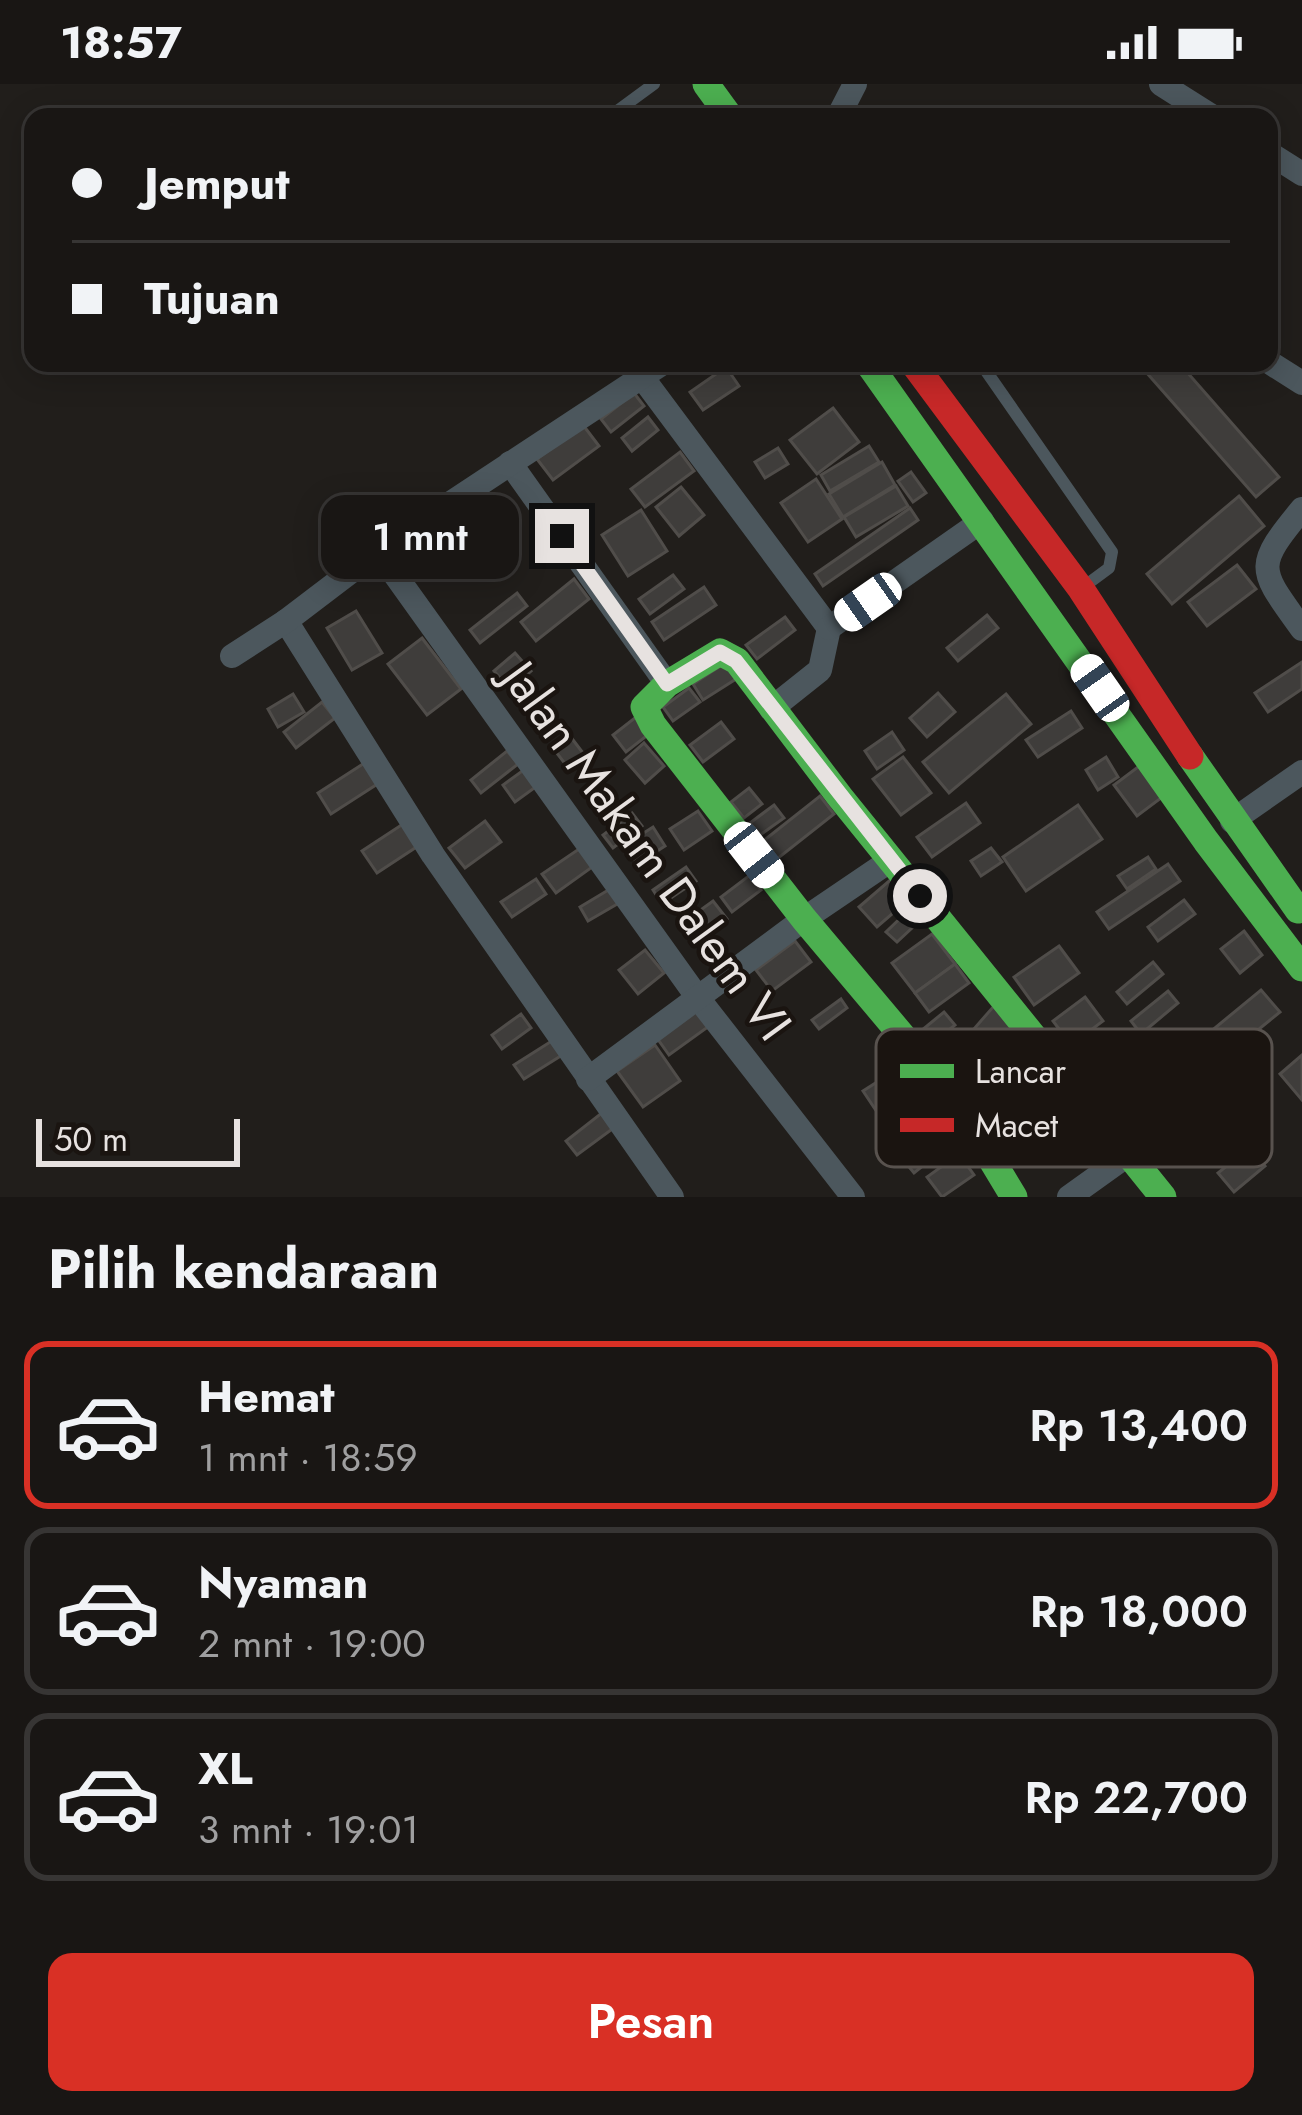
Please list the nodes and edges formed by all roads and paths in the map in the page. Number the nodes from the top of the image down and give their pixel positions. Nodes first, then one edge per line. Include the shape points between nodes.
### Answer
1 (654, 84) edge
2 (1161, 84) edge
3 (621, 108) edge
4 (1199, 108) edge
5 (650, 372) edge
6 (654, 372) edge
7 (874, 372) edge
8 (921, 372) edge
9 (987, 372) edge
10 (510, 463) junction
11 (1302, 509) edge
12 (982, 521) junction
13 (377, 550) junction
14 (1081, 590) junction
15 (286, 621) junction
16 (830, 628) junction
17 (1302, 628) edge
18 (232, 656) dead end
19 (667, 684) junction
20 (771, 709) junction
21 (1302, 772) edge
22 (1232, 821) junction
23 (891, 860) junction
24 (1302, 916) edge
25 (804, 920) junction
26 (1302, 968) edge
27 (698, 998) junction
28 (896, 1029) edge
29 (1028, 1029) edge
30 (588, 1079) junction
31 (996, 1167) edge
32 (1111, 1167) edge
33 (1139, 1167) edge
34 (672, 1197) edge
35 (853, 1197) edge
36 (1014, 1197) edge
37 (1069, 1197) edge
38 (1163, 1197) edge

1 - 3 lane
2 - 4 street
5 - 10 street
6 - 16 street
7 - 12 main road
8 - 14 main road
9 - 14 lane via 1112,552 1109,568
10 - 13 street
10 - 19 street
11 - 17 street via 1272,546 1266,571
12 - 16 street
12 - 26 main road
13 - 15 street
13 - 27 street, Jalan Makam Dalem VI
14 - 22 main road
15 - 18 street
15 - 30 street via 433,855
16 - 20 street via 820,670
19 - 20 main road via 725,652
19 - 25 main road via 644,711
20 - 23 main road
21 - 22 street
22 - 24 main road
23 - 25 street
23 - 29 main road
25 - 27 street
25 - 28 main road
27 - 30 street
27 - 35 street, Jalan Makam Dalem VI
30 - 34 street
31 - 36 main road
32 - 37 street
33 - 38 main road

